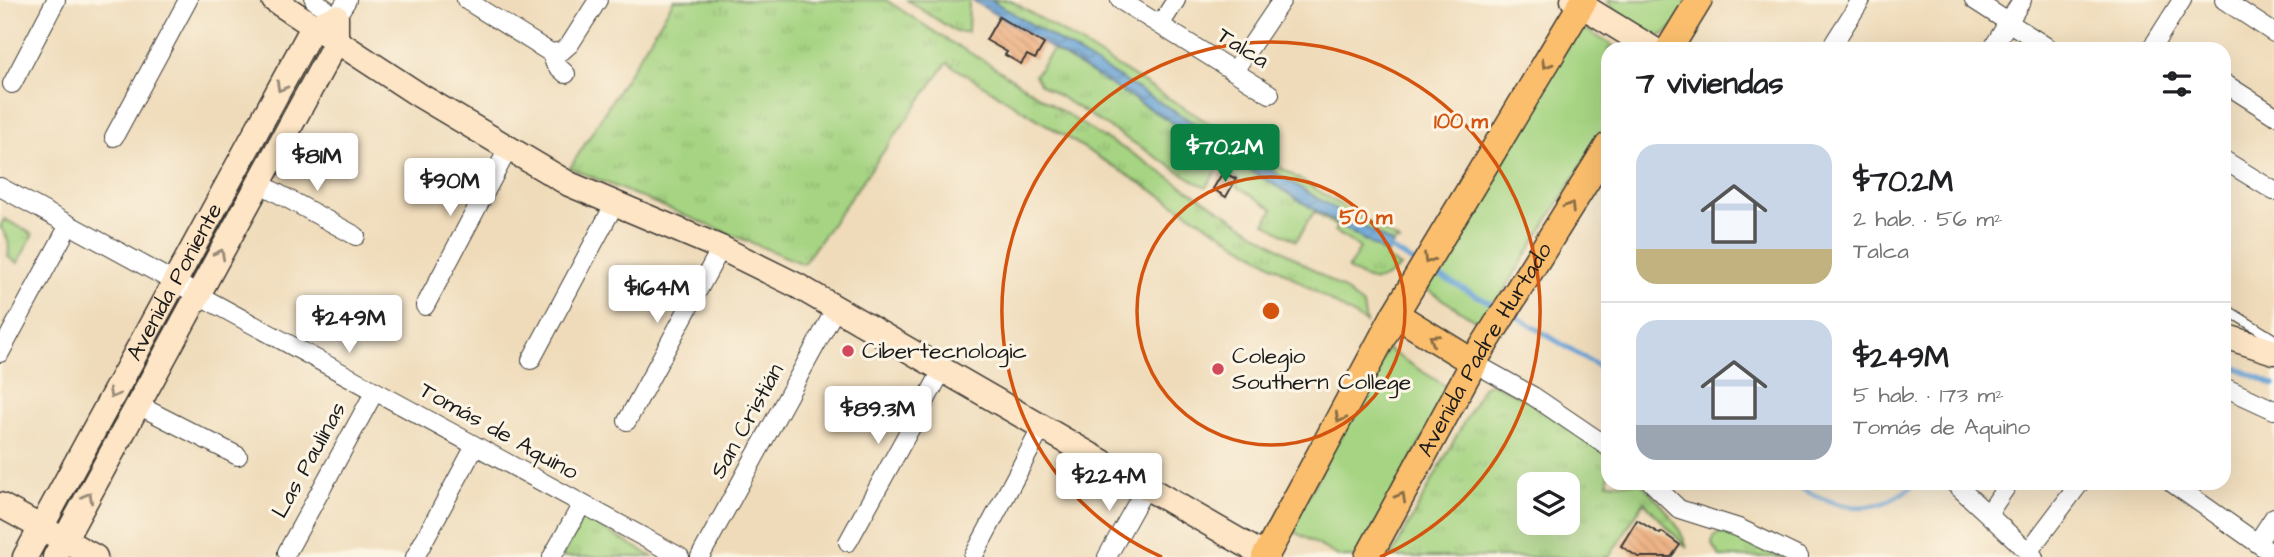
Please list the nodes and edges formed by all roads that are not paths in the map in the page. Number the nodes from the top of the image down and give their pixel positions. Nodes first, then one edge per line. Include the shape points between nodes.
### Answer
1 (56, 0) edge
2 (188, 0) edge
3 (274, 0) edge
4 (314, 0) edge
5 (466, 0) edge
6 (598, 0) edge
7 (1120, 0) edge
8 (1176, 0) edge
9 (1282, 0) edge
10 (1699, 0) edge
11 (1861, 0) edge
12 (1974, 0) edge
13 (2022, 0) edge
14 (2182, 0) edge
15 (2224, 0) edge
16 (1579, 2) edge
17 (341, 8) edge
18 (2008, 22) junction
19 (1160, 25) junction
20 (313, 27) junction
21 (2274, 33) edge
22 (336, 42) junction
23 (1642, 42) edge
24 (1673, 42) edge
25 (1834, 42) edge
26 (1996, 42) edge
27 (2039, 42) edge
28 (2161, 42) edge
29 (551, 53) junction
30 (1234, 71) junction
31 (566, 74) dead end
32 (12, 84) dead end
33 (2231, 87) edge
34 (1270, 94) dead end
35 (2274, 115) edge
36 (114, 137) dead end
37 (508, 149) junction
38 (1601, 157) edge
39 (2231, 164) edge
40 (259, 183) junction
41 (0, 187) edge
42 (2274, 191) edge
43 (614, 205) junction
44 (69, 225) junction
45 (356, 236) dead end
46 (721, 248) junction
47 (174, 282) junction
48 (198, 295) junction
49 (425, 306) dead end
50 (836, 308) junction
51 (2231, 313) edge
52 (1395, 314) junction
53 (2231, 337) edge
54 (2272, 345) edge
55 (0, 353) edge
56 (531, 360) dead end
57 (1474, 363) junction
58 (943, 369) junction
59 (2231, 390) edge
60 (375, 391) junction
61 (138, 405) junction
62 (2274, 410) edge
63 (627, 421) dead end
64 (1042, 427) junction
65 (1601, 442) edge
66 (475, 446) junction
67 (238, 456) dead end
68 (1146, 487) junction
69 (1659, 490) edge
70 (1962, 490) edge
71 (2004, 490) edge
72 (2075, 490) edge
73 (2182, 490) edge
74 (582, 504) junction
75 (0, 505) edge
76 (1988, 514) junction
77 (2274, 517) edge
78 (41, 527) junction
79 (848, 542) dead end
80 (2257, 543) junction
81 (60, 549) edge
82 (287, 552) dead end
83 (2031, 554) edge
84 (2274, 555) edge
85 (24, 557) edge
86 (96, 557) edge
87 (415, 557) edge
88 (552, 557) edge
89 (680, 557) edge
90 (700, 557) edge
91 (973, 557) edge
92 (1107, 557) edge
93 (1266, 557) edge
94 (1368, 557) edge
95 (1799, 557) edge

1 - 32 street
2 - 36 street
3 - 20 street
4 - 17 street
5 - 29 street
6 - 29 street via 570,44
7 - 19 street, Talca
8 - 19 street
9 - 30 street
10 - 24 main road
11 - 25 street
12 - 18 street
13 - 18 street
14 - 28 street
15 - 21 street
16 - 23 street
16 -> 52 main road
17 - 20 street
17 - 22 street, Avenida Poniente
18 - 26 street
18 - 27 street
19 - 30 street, Talca
20 - 22 street
20 -> 47 street, Avenida Poniente
22 - 37 street
22 - 40 street, Avenida Poniente
29 - 31 street
30 - 34 street, Talca
33 - 35 street
37 - 43 street
37 - 49 street
57 -> 38 main road, Avenida Padre Hurtado
39 - 42 street
40 - 45 street
48 -> 40 street, Avenida Poniente
41 - 44 street, Tomás de Aquino
43 - 46 street
43 - 56 street
44 - 47 street, Tomás de Aquino
44 - 55 street
46 - 50 street
46 - 63 street
47 - 48 street, Tomás de Aquino
47 -> 78 street, Avenida Poniente
48 - 60 street, Tomás de Aquino
48 - 61 street, Avenida Poniente
50 - 58 street
50 - 90 street, San Cristián
51 - 54 lane
57 -> 52 main road
52 -> 93 main road
53 - 54 street
57 - 65 street
94 -> 57 main road, Avenida Padre Hurtado
58 - 64 street
58 - 79 street
59 - 62 street
60 - 66 street, Tomás de Aquino
60 - 82 street, Las Paulinas
61 - 67 street
81 -> 61 street, Avenida Poniente
64 - 68 street
64 - 91 street
66 - 74 street, Tomás de Aquino
66 - 87 street
68 - 92 street
68 - 93 street
69 - 95 street via 1679,509 1740,528
70 - 76 street
71 - 76 street
72 - 83 street
73 - 80 street
74 - 88 street
74 - 89 street, Tomás de Aquino
75 - 78 street
76 - 83 street
77 - 80 street
78 - 81 street
78 - 85 street, Avenida Poniente
80 - 84 street
81 - 86 street

